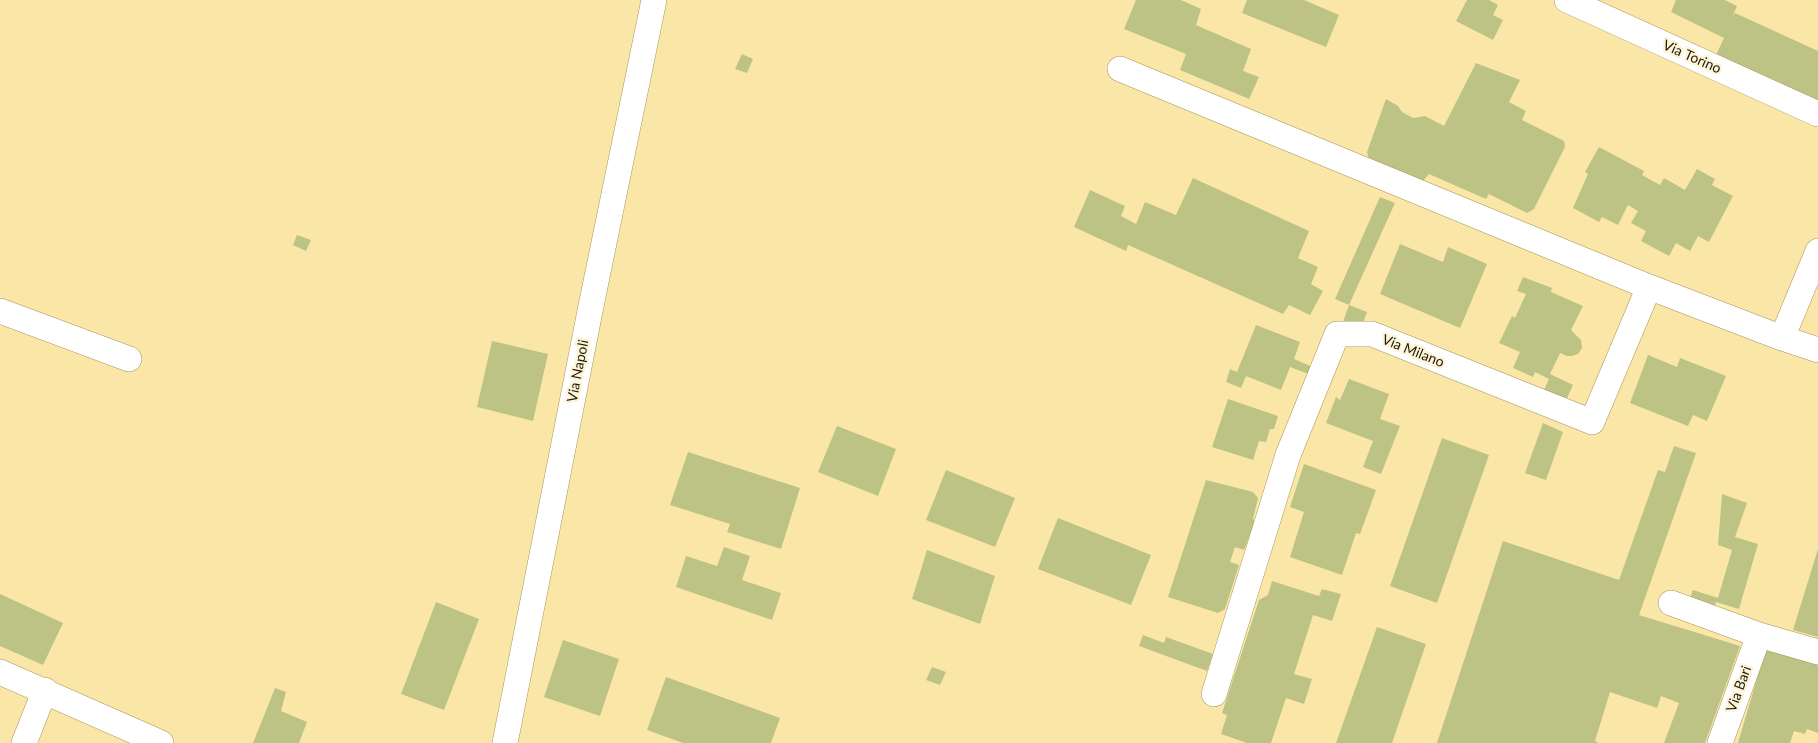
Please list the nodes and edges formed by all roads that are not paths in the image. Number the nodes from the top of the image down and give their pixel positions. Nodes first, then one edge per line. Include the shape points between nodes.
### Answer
1 (654, 0) edge
2 (1567, 0) edge
3 (1120, 69) dead end
4 (1818, 114) edge
5 (1818, 251) edge
6 (1649, 287) junction
7 (0, 311) edge
8 (1782, 338) junction
9 (1818, 350) edge
10 (129, 359) dead end
11 (1671, 603) dead end
12 (1759, 635) junction
13 (1818, 652) edge
14 (0, 672) edge
15 (45, 690) junction
16 (1214, 694) dead end
17 (24, 743) edge
18 (161, 743) edge
19 (505, 743) edge
20 (1720, 743) edge

1 - 19 street, Via Napoli
2 - 4 street, Via Torino
3 - 6 street
5 - 8 street
6 - 8 street
6 - 16 street, Via Milano via 1592,422 1372,334 1337,334 1288,455
7 - 10 street
8 - 9 street
11 - 12 street
12 - 13 street
12 - 20 street, Via Bari
14 - 15 street
15 - 17 street
15 - 18 street

